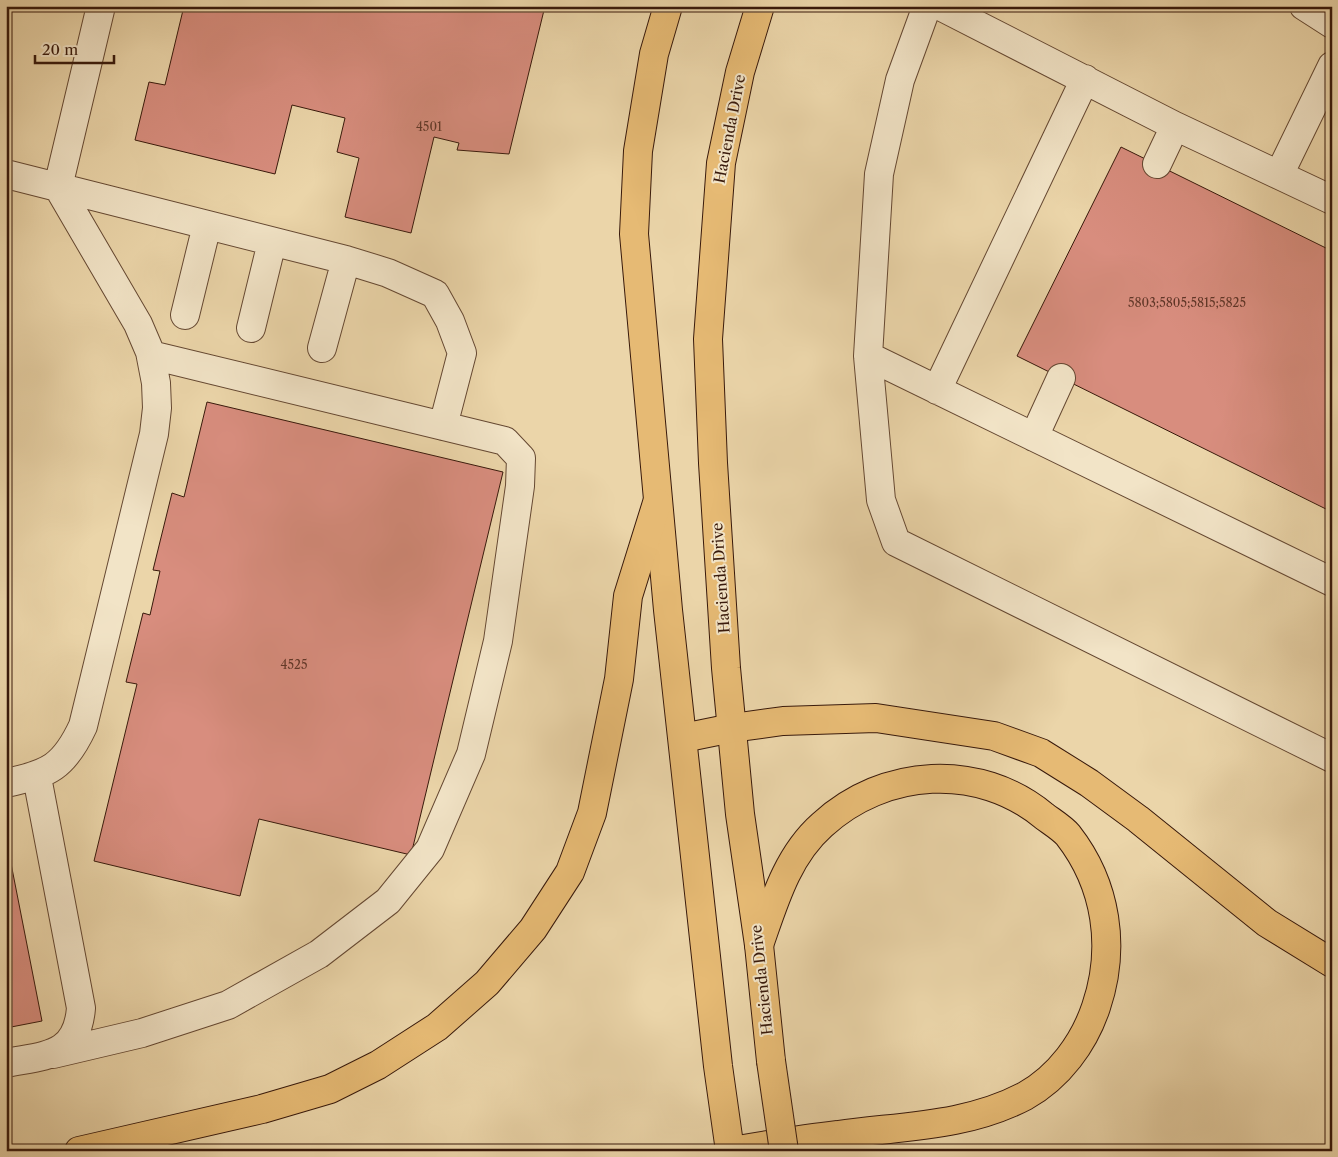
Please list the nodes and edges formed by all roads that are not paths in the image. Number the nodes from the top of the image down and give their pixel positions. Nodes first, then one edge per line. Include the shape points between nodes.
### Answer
1 (101, 6) edge
2 (668, 6) edge
3 (760, 6) edge
4 (928, 6) edge
5 (940, 6) edge
6 (1304, 6) edge
7 (1332, 24) edge
8 (1332, 66) edge
9 (1085, 79) junction
10 (1175, 126) junction
11 (1157, 164) dead end
12 (6, 174) edge
13 (1279, 175) junction
14 (58, 187) junction
15 (1332, 200) edge
16 (207, 225) junction
17 (272, 242) junction
18 (346, 260) junction
19 (185, 316) dead end
20 (251, 328) dead end
21 (322, 348) dead end
22 (151, 355) junction
23 (868, 356) junction
24 (1061, 378) dead end
25 (937, 390) junction
26 (443, 426) junction
27 (1034, 437) junction
28 (657, 503) junction
29 (1332, 582) edge
30 (732, 728) junction
31 (683, 738) junction
32 (1332, 758) edge
33 (37, 777) junction
34 (6, 783) edge
35 (759, 945) junction
36 (1332, 963) edge
37 (53, 1054) junction
38 (6, 1063) edge
39 (79, 1151) edge
40 (731, 1151) edge
41 (784, 1151) edge

1 - 14 lane
2 - 28 main road via 654,54 638,152 634,234
3 - 30 main road, Hacienda Drive via 740,72 721,163 708,339 713,463
4 - 23 lane via 900,80 879,174
5 - 9 lane
6 - 7 lane
8 - 13 lane
9 - 10 lane
9 - 25 lane
10 - 11 lane
10 - 13 lane
12 - 14 lane
13 - 15 lane
14 - 16 lane
14 - 22 lane via 138,324
16 - 17 lane
16 - 19 lane
17 - 18 lane
17 - 20 lane
18 - 21 lane
18 - 26 lane via 388,273 435,294 462,353
22 - 26 lane
22 - 33 lane via 157,408 154,434 83,726 73,748 58,765
23 - 25 lane
23 - 32 lane via 881,500 896,542
24 - 27 lane
25 - 27 lane
26 - 37 lane via 505,441 521,458 498,641 471,754 430,849 388,901 319,954 228,1004 142,1033
27 - 29 lane
28 - 31 main road
28 - 39 main road via 628,596 619,679 592,812 570,872 533,928 487,983 437,1027 378,1065 330,1089 262,1109
30 - 31 main road
30 - 35 main road, Hacienda Drive via 740,814
30 - 36 main road via 787,721 876,718 994,736 1041,753 1138,819 1267,922
31 - 40 main road via 718,1066
33 - 34 lane
33 - 37 lane via 81,1008 80,1026 70,1043
35 - 40 main road via 792,862 821,825 856,800 897,782 941,778 987,785 1013,796 1030,804 1066,833 1087,864 1102,904 1108,944 1105,981 1089,1028 1062,1067 1027,1095 983,1114 934,1125 838,1134
35 - 41 main road, Hacienda Drive, bridge
37 - 38 lane

